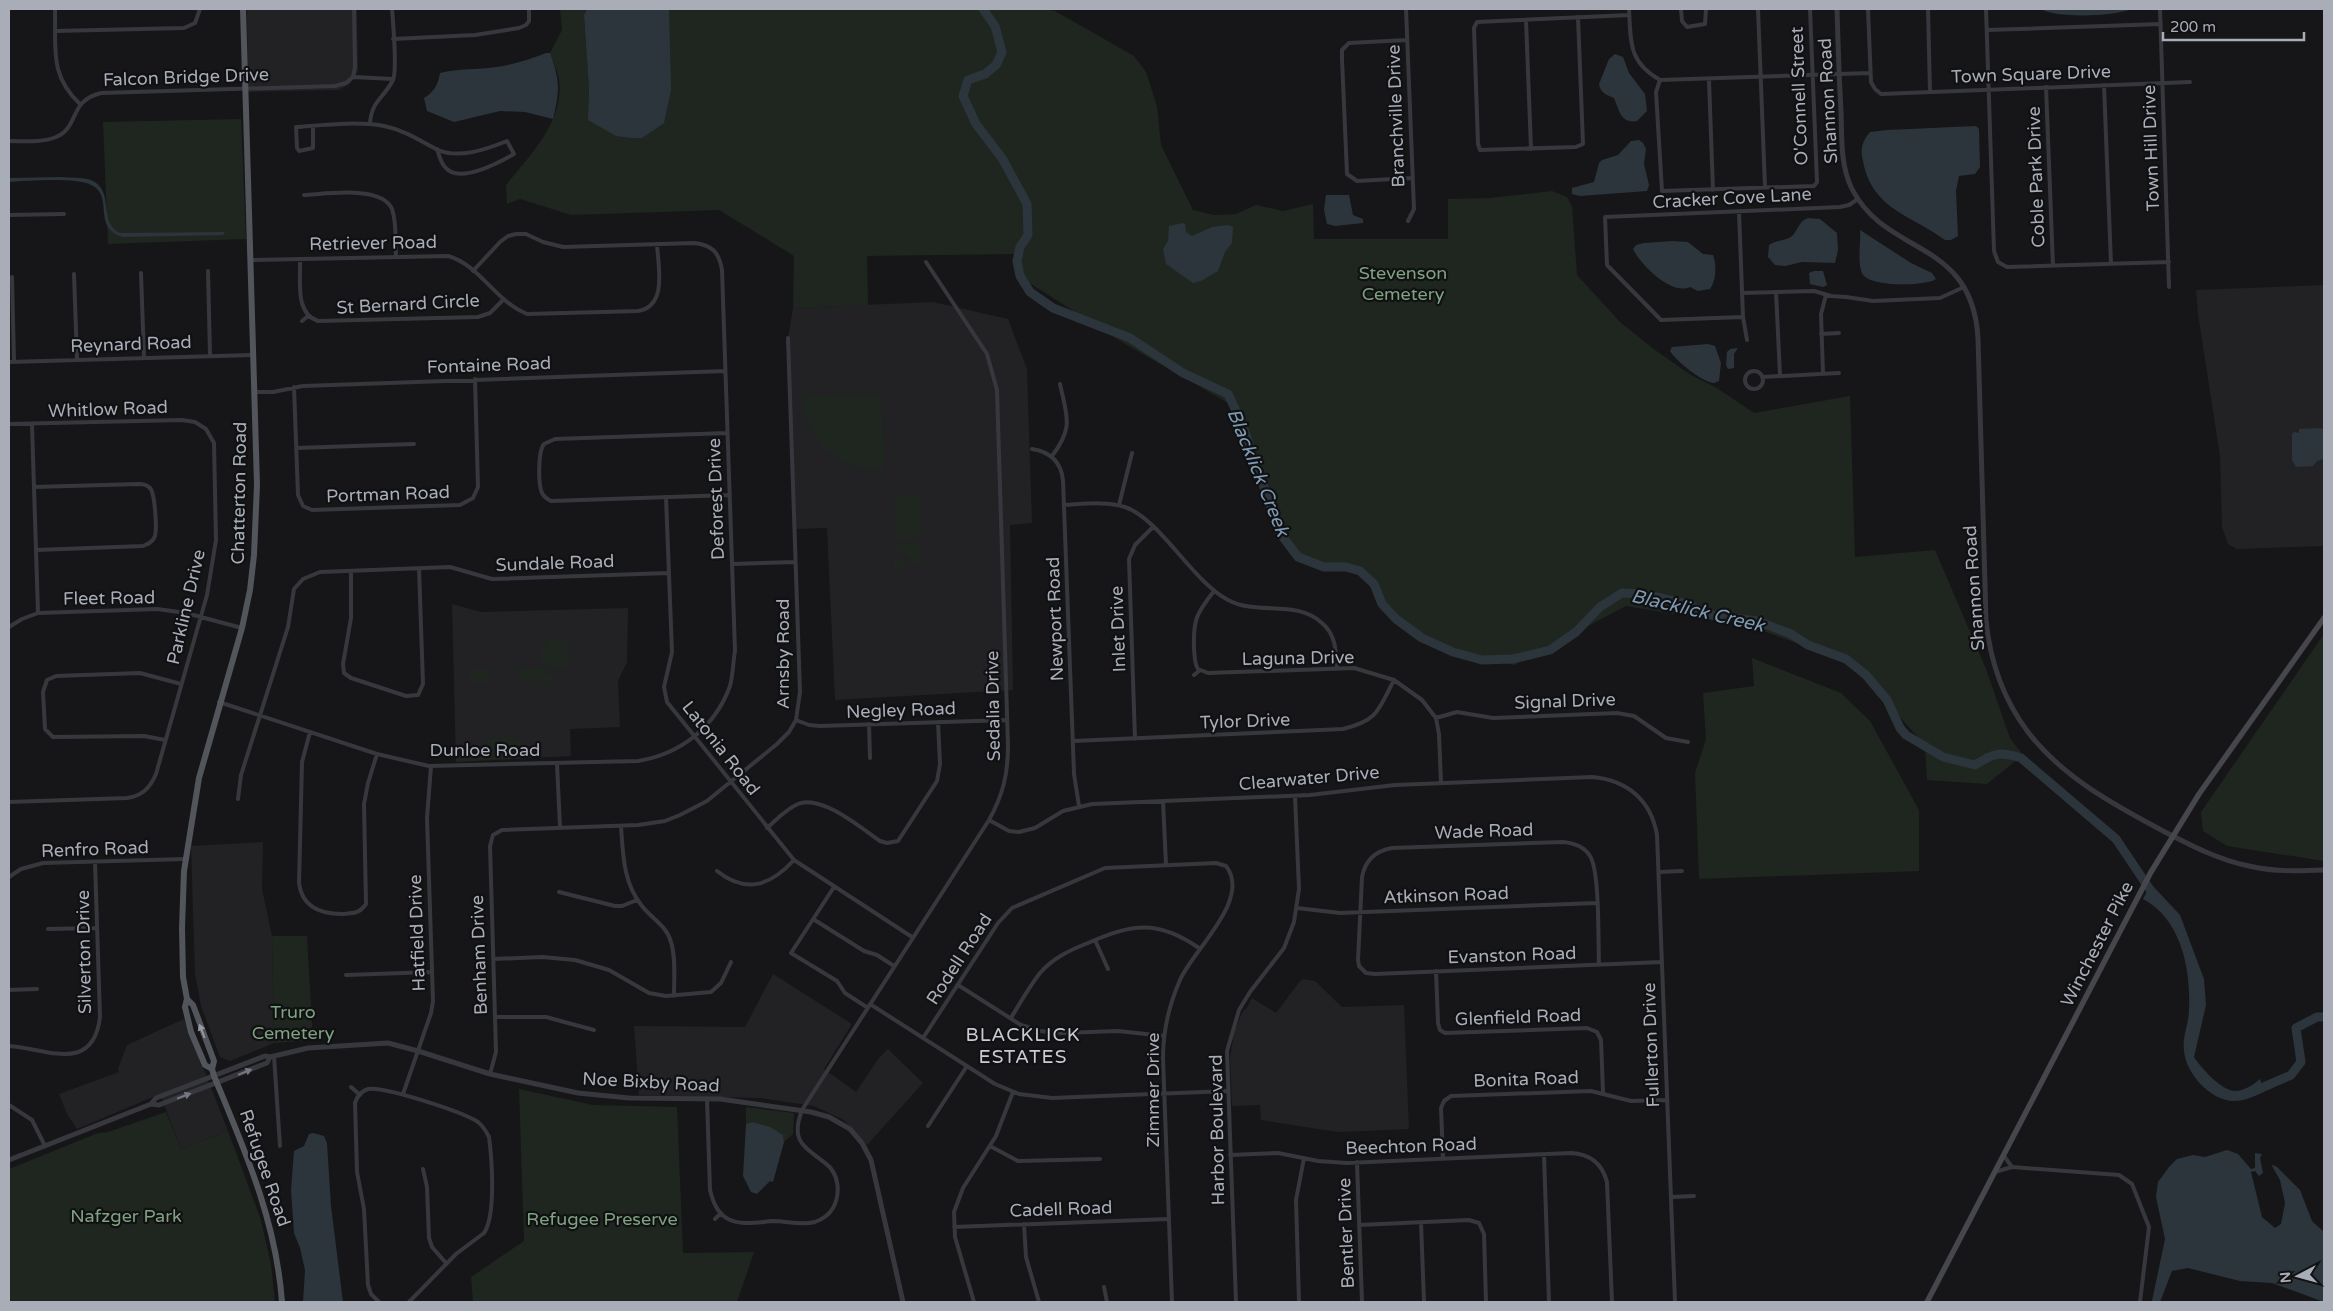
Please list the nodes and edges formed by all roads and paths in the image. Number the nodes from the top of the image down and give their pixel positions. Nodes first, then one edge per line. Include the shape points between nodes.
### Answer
1 (55, 9) edge
2 (200, 9) edge
3 (243, 9) edge
4 (354, 9) edge
5 (392, 9) edge
6 (529, 9) edge
7 (1406, 9) edge
8 (1629, 9) edge
9 (1681, 9) edge
10 (1706, 9) edge
11 (1758, 9) edge
12 (1810, 9) edge
13 (1837, 9) edge
14 (1868, 9) edge
15 (1928, 9) edge
16 (1986, 9) edge
17 (2160, 9) edge
18 (1629, 15) junction
19 (1578, 17) junction
20 (1526, 20) junction
21 (2160, 24) junction
22 (1986, 30) junction
23 (56, 31) junction
24 (393, 39) junction
25 (1407, 40) junction
26 (1870, 73) junction
27 (1839, 75) junction
28 (1812, 76) junction
29 (353, 77) junction
30 (1761, 77) junction
31 (394, 79) junction
32 (1660, 80) junction
33 (1709, 80) junction
34 (2162, 82) junction
35 (2190, 82) dead end
36 (2104, 85) junction
37 (2046, 87) junction
38 (245, 89) junction
39 (1989, 89) junction
40 (1930, 92) junction
41 (80, 104) junction
42 (370, 124) junction
43 (313, 126) junction
44 (64, 132) junction
45 (69, 136) dead end
46 (9, 141) edge
47 (1531, 149) junction
48 (437, 150) junction
49 (1412, 178) junction
50 (1765, 187) junction
51 (1713, 190) junction
52 (304, 195) dead end
53 (1858, 199) junction
54 (1739, 212) junction
55 (64, 214) dead end
56 (9, 215) edge
57 (1408, 221) dead end
58 (658, 244) junction
59 (396, 256) junction
60 (300, 259) junction
61 (251, 260) junction
62 (926, 262) dead end
63 (2169, 262) junction
64 (2110, 264) junction
65 (2053, 266) junction
66 (473, 270) junction
67 (208, 271) dead end
68 (141, 272) dead end
69 (74, 274) dead end
70 (12, 277) dead end
71 (1964, 287) junction
72 (2169, 287) dead end
73 (1776, 292) junction
74 (1742, 293) junction
75 (1826, 295) junction
76 (504, 299) junction
77 (308, 316) junction
78 (1743, 318) junction
79 (302, 321) dead end
80 (1821, 334) junction
81 (1839, 334) dead end
82 (788, 338) dead end
83 (1747, 340) dead end
84 (254, 354) junction
85 (210, 355) junction
86 (144, 357) junction
87 (77, 359) junction
88 (14, 361) junction
89 (9, 362) edge
90 (725, 371) junction
91 (1823, 373) junction
92 (1839, 373) dead end
93 (1780, 375) junction
94 (1762, 376) junction
95 (475, 379) junction
96 (1060, 384) dead end
97 (294, 387) junction
98 (255, 392) junction
99 (9, 424) edge
100 (32, 425) junction
101 (206, 429) joint
102 (727, 433) junction
103 (539, 439) dead end
104 (414, 444) dead end
105 (544, 444) junction
106 (296, 448) junction
107 (1032, 450) dead end
108 (1132, 453) dead end
109 (1052, 456) junction
110 (34, 487) junction
111 (730, 495) junction
112 (666, 497) junction
113 (1064, 505) junction
114 (1119, 505) junction
115 (1153, 527) junction
116 (36, 550) junction
117 (795, 562) junction
118 (732, 564) junction
119 (419, 568) junction
120 (351, 571) junction
121 (668, 573) junction
122 (1214, 591) junction
123 (38, 613) junction
124 (201, 617) junction
125 (2324, 618) edge
126 (9, 627) edge
127 (242, 628) junction
128 (1337, 668) junction
129 (1200, 670) junction
130 (1194, 676) dead end
131 (1394, 680) junction
132 (181, 684) junction
133 (219, 702) junction
134 (259, 715) junction
135 (1436, 718) junction
136 (796, 720) junction
137 (1007, 720) junction
138 (938, 722) junction
139 (869, 724) junction
140 (310, 732) junction
141 (695, 738) junction
142 (1135, 739) junction
143 (165, 740) junction
144 (1073, 741) junction
145 (1688, 742) dead end
146 (377, 754) junction
147 (870, 758) dead end
148 (557, 764) junction
149 (431, 766) junction
150 (730, 782) junction
151 (1441, 783) junction
152 (1636, 793) joint
153 (1295, 796) junction
154 (238, 799) dead end
155 (1163, 801) junction
156 (9, 802) edge
157 (1079, 806) junction
158 (989, 820) junction
159 (621, 826) junction
160 (560, 827) junction
161 (766, 828) junction
162 (488, 830) dead end
163 (494, 835) junction
164 (2173, 836) junction
165 (891, 843) junction
166 (893, 849) dead end
167 (186, 859) junction
168 (794, 860) junction
169 (1230, 861) dead end
170 (95, 862) junction
171 (1166, 865) junction
172 (1226, 866) junction
173 (2324, 870) edge
174 (717, 871) dead end
175 (1659, 872) junction
176 (1682, 872) dead end
177 (9, 876) edge
178 (834, 886) junction
179 (559, 892) dead end
180 (637, 900) junction
181 (1596, 903) junction
182 (1297, 908) junction
183 (1360, 912) junction
184 (812, 919) junction
185 (97, 928) junction
186 (48, 929) dead end
187 (912, 937) junction
188 (1095, 940) junction
189 (1199, 948) junction
190 (493, 959) junction
191 (731, 962) dead end
192 (1662, 962) junction
193 (1599, 965) junction
194 (894, 966) junction
195 (1108, 969) dead end
196 (1363, 970) junction
197 (432, 972) junction
198 (1436, 972) junction
199 (1357, 974) dead end
200 (346, 975) dead end
201 (958, 985) junction
202 (37, 989) dead end
203 (9, 990) edge
204 (674, 996) junction
205 (187, 999) junction
206 (869, 1006) junction
207 (495, 1017) junction
208 (1010, 1018) junction
209 (1601, 1026) dead end
210 (594, 1030) dead end
211 (1597, 1032) junction
212 (1164, 1036) junction
213 (923, 1038) junction
214 (9, 1046) edge
215 (418, 1051) junction
216 (272, 1057) junction
217 (967, 1066) junction
218 (213, 1072) junction
219 (490, 1074) junction
220 (218, 1083) junction
221 (351, 1087) dead end
222 (1228, 1091) junction
223 (1013, 1092) junction
224 (1603, 1092) junction
225 (1164, 1093) junction
226 (402, 1094) junction
227 (360, 1095) junction
228 (1439, 1096) dead end
229 (707, 1099) junction
230 (1668, 1100) junction
231 (1444, 1101) junction
232 (9, 1104) edge
233 (151, 1104) junction
234 (802, 1110) junction
235 (928, 1126) dead end
236 (45, 1146) junction
237 (280, 1146) dead end
238 (990, 1146) junction
239 (1230, 1155) junction
240 (1544, 1155) junction
241 (2004, 1156) junction
242 (1304, 1158) junction
243 (1100, 1159) dead end
244 (1443, 1159) junction
245 (9, 1160) edge
246 (1357, 1162) junction
247 (2012, 1167) junction
248 (422, 1169) dead end
249 (1995, 1172) junction
250 (1694, 1196) dead end
251 (1671, 1197) junction
252 (721, 1213) junction
253 (1169, 1219) junction
254 (715, 1220) dead end
255 (1421, 1222) junction
256 (1024, 1224) junction
257 (1359, 1225) junction
258 (954, 1227) junction
259 (446, 1263) junction
260 (1104, 1287) dead end
261 (282, 1302) edge
262 (379, 1302) edge
263 (408, 1302) edge
264 (903, 1302) edge
265 (974, 1302) edge
266 (1038, 1302) edge
267 (1107, 1302) edge
268 (1172, 1302) edge
269 (1236, 1302) edge
270 (1299, 1302) edge
271 (1362, 1302) edge
272 (1424, 1302) edge
273 (1486, 1302) edge
274 (1549, 1302) edge
275 (1612, 1302) edge
276 (1675, 1302) edge
277 (1927, 1302) edge
278 (2140, 1302) edge

1 - 23 street
2 - 23 street via 195,23 184,28
3 - 38 main road, Chatterton Road
4 - 29 street
5 - 24 street
6 - 24 street via 528,24 519,28 475,35
7 - 25 street, Branchville Drive
8 - 18 street
9 - 10 street via 1686,27 1705,24
11 - 30 street
12 - 28 street, O'Connell Street
13 - 27 street, Shannon Road
14 - 26 street
15 - 40 street
16 - 22 street
17 - 21 street, Town Hill Drive
18 - 19 street
18 - 32 street via 1634,55 1644,70
19 - 20 street
19 - 47 street via 1583,144
20 - 47 street
20 - 47 street via 1477,22 1474,28 1479,148 1483,151
21 - 22 street
21 - 34 street, Town Hill Drive
22 - 39 street
23 - 41 street via 59,76
24 - 31 street
25 - 49 street, Branchville Drive
25 - 49 street via 1352,42 1342,50 1346,165 1351,178 1358,180
26 - 27 street
26 - 40 street, Town Square Drive via 1875,89 1881,94
27 - 28 street
27 - 53 street, Shannon Road via 1843,160 1848,180
28 - 30 street
28 - 50 street, O'Connell Street via 1817,182 1814,186
29 - 31 street
29 - 38 street, Falcon Bridge Drive via 335,86
30 - 33 street
30 - 50 street
31 - 42 street via 376,101
32 - 33 street
32 - 51 street via 1656,92 1662,191
33 - 51 street
34 - 35 street, Town Square Drive
34 - 36 street, Town Square Drive
34 - 63 street, Town Hill Drive
36 - 37 street, Town Square Drive
36 - 64 street
37 - 39 street, Town Square Drive
37 - 65 street, Coble Park Drive
38 - 41 street, Falcon Bridge Drive via 101,93
38 - 61 main road, Chatterton Road
39 - 40 street, Town Square Drive
39 - 65 street via 1994,251 1998,262 2007,267
41 - 44 street
42 - 43 street
42 - 48 street via 408,134
43 - 43 street via 313,148 299,151 296,127
44 - 45 street
44 - 46 street via 50,139
48 - 48 street via 444,167 457,172 478,172 514,154 507,141 469,153
49 - 57 street, Branchville Drive via 1414,209
50 - 51 street
52 - 59 street via 366,194 384,198 394,214
53 - 54 street, Cracker Cove Lane via 1845,206
53 - 71 street, Shannon Road via 1880,223 1946,264
54 - 74 street
54 - 78 street, Cracker Cove Lane via 1605,217 1607,265 1661,320
55 - 56 street
58 - 66 street via 563,247 526,234 512,234
58 - 76 street, Retriever Road via 659,289 653,305 638,311 538,315 519,311
58 - 90 street, Deforest Drive via 694,243 714,249 718,256 722,270
59 - 60 street, Retriever Road
59 - 66 street, Retriever Road via 448,256
60 - 61 street, Retriever Road
60 - 77 street via 301,303
61 - 84 main road, Chatterton Road
62 - 137 street, Sedalia Drive via 987,354 996,390
63 - 64 street
63 - 72 street, Town Hill Drive
64 - 65 street
66 - 76 street, Retriever Road
67 - 85 street
68 - 86 street
69 - 87 street
70 - 88 street
71 - 75 street via 1940,298 1873,302
71 - 164 street, Shannon Road via 1973,306 1978,329 1986,620 1999,680 2022,724 2053,758 2114,805
73 - 74 street
73 - 75 street via 1814,291
73 - 93 street
74 - 78 street
75 - 80 street via 1820,314
76 - 77 street, St Bernard Circle via 490,313 478,317 322,322
77 - 79 street
78 - 83 street
80 - 81 street
80 - 91 street
82 - 117 street, Arnsby Road
84 - 85 street, Reynard Road
84 - 98 main road, Chatterton Road
85 - 86 street, Reynard Road
86 - 87 street, Reynard Road
87 - 88 street, Reynard Road
88 - 89 street, Reynard Road
90 - 95 street, Fontaine Road
90 - 102 street, Deforest Drive
91 - 92 street
91 - 93 street
93 - 94 street
94 - 94 street via 1762,382 1756,388 1751,388 1746,382 1748,374 1753,371
95 - 97 street, Fontaine Road
95 - 106 street, Portman Road via 478,483 473,498 460,505 312,510 303,506 298,495
96 - 109 street via 1068,426 1063,441
97 - 98 street, Fontaine Road
97 - 106 street
98 - 127 main road, Chatterton Road via 256,529 250,590
99 - 100 street, Whitlow Road
100 - 101 street, Whitlow Road via 182,420 195,422
100 - 110 street
101 - 124 street, Parkline Drive via 215,448 217,514 212,572
102 - 105 street via 555,439
102 - 111 street, Deforest Drive
103 - 105 street
104 - 106 street
105 - 112 street via 540,452 541,488 546,498 557,502
107 - 109 street
108 - 114 street
109 - 113 street, Newport Road via 1062,470
110 - 116 street
110 - 116 street via 139,484 150,487 154,498 155,532 152,541 140,546
111 - 112 street
111 - 118 street, Deforest Drive
112 - 121 street, Latonia Road
113 - 114 street
113 - 144 street, Newport Road
114 - 115 street via 1139,514
115 - 122 street
115 - 142 street, Inlet Drive via 1135,545 1129,559
116 - 123 street
117 - 118 street
117 - 136 street, Arnsby Road via 800,692
118 - 141 street, Deforest Drive via 735,651 730,684 716,715
119 - 120 street, Sundale Road
119 - 120 street via 423,684 419,697 406,696 351,678 343,670 351,618
119 - 121 street, Sundale Road via 454,567 492,579
120 - 134 street, Sundale Road via 314,574 298,584 293,593 288,627
121 - 141 street, Latonia Road via 672,652 664,693 670,707
122 - 128 street via 1245,607 1291,609 1317,619 1333,637
122 - 129 street via 1194,622 1195,664
123 - 124 street, Fleet Road via 157,609
123 - 126 street, Fleet Road
124 - 127 street, Fleet Road
124 - 132 street, Parkline Drive
125 - 164 main road, Winchester Pike via 2209,779
127 - 133 main road, Chatterton Road
128 - 129 street, Laguna Drive via 1210,673
128 - 131 street, Laguna Drive via 1362,670
129 - 130 street
131 - 135 street, Laguna Drive via 1422,700
131 - 142 street, Tylor Drive via 1372,718 1343,729
132 - 143 street, Parkline Drive
132 - 143 street via 140,673 56,676 47,680 43,692 44,724 48,734 59,738 150,736
133 - 134 street, Dunloe Road
133 - 167 main road, Chatterton Road via 199,778
134 - 140 street, Dunloe Road
134 - 154 street via 241,775
135 - 145 street, Signal Drive via 1461,712 1494,718 1617,713 1634,716 1666,738
135 - 151 street
136 - 139 street, Negley Road via 814,726
136 - 150 street, Arnsby Road via 778,744
137 - 138 street, Negley Road
137 - 158 street, Sedalia Drive via 1005,782 999,803
138 - 139 street, Negley Road
138 - 165 street via 940,764 937,781 900,839
139 - 147 street
140 - 146 street, Dunloe Road
140 - 146 street via 301,767 299,883 304,899 325,914 355,913 363,909 367,898 364,804
141 - 148 street, Dunloe Road via 652,758
141 - 150 street, Latonia Road
142 - 144 street, Tylor Drive
143 - 156 street, Parkline Drive via 156,774 148,788 139,795
144 - 157 street, Newport Road
146 - 149 street, Dunloe Road
148 - 149 street, Dunloe Road
148 - 160 street
149 - 197 street, Hatfield Drive via 427,818
150 - 159 street, Arnsby Road via 700,805 673,818
150 - 161 street, Latonia Road
151 - 152 street, Clearwater Drive via 1592,777 1616,781
151 - 153 street, Clearwater Drive
152 - 175 street, Fullerton Drive via 1648,806 1656,826
153 - 155 street, Clearwater Drive
153 - 182 street, Harbor Boulevard
155 - 157 street, Clearwater Drive
155 - 171 street
157 - 158 street, Clearwater Drive via 1020,832 1009,831
158 - 187 street, Sedalia Drive
159 - 160 street, Arnsby Road
159 - 180 street via 626,877
160 - 163 street, Arnsby Road via 502,830
161 - 165 street via 796,804 812,802 827,807 880,841
161 - 168 street, Latonia Road
162 - 163 street
163 - 190 street, Benham Drive via 490,846
164 - 173 street, Shannon Road via 2210,854 2250,867
164 - 241 main road, Winchester Pike via 2135,901
165 - 166 street
167 - 170 street, Renfro Road
167 - 205 main road, Chatterton Road via 182,943
168 - 174 street via 780,874 755,884 734,883
168 - 178 street, Latonia Road
169 - 172 street
170 - 177 street, Renfro Road via 38,864
170 - 185 street, Silverton Drive
171 - 172 street, Rodell Road via 1216,863
171 - 201 street, Rodell Road via 1105,868 1012,908 998,923
172 - 189 street, Zimmer Drive via 1232,879 1227,908
175 - 176 street
175 - 192 street, Fullerton Drive
178 - 184 street
178 - 187 street, Latonia Road
179 - 180 street via 615,906
180 - 204 street via 667,932 671,941
181 - 183 street, Atkinson Road
181 - 183 street, Wade Road via 1592,858 1580,846 1563,842 1392,848 1373,856 1363,872
181 - 193 street
182 - 183 street, Atkinson Road
182 - 222 street, Harbor Boulevard via 1284,948 1239,1010 1227,1051
183 - 196 street via 1358,960
184 - 194 street
184 - 206 street via 791,953 837,981 845,993
185 - 186 street
185 - 214 street, Silverton Drive via 100,1017 92,1041 82,1050 68,1055
187 - 194 street, Sedalia Drive
188 - 189 street via 1128,928 1151,927 1177,934
188 - 195 street
188 - 208 street via 1070,950 1047,966
189 - 212 street, Zimmer Drive via 1174,993
190 - 204 street via 542,957 575,960 609,970 649,993
190 - 207 street, Benham Drive
191 - 204 street via 721,982 711,992
192 - 193 street, Evanston Road
192 - 230 street, Fullerton Drive
193 - 198 street, Evanston Road
194 - 206 street, Sedalia Drive
196 - 198 street, Evanston Road via 1375,974
196 - 199 street
197 - 200 street
197 - 215 street, Hatfield Drive via 431,1013
198 - 211 street, Glenfield Road via 1438,1032 1587,1028
201 - 208 street
201 - 213 street, Rodell Road
202 - 203 street
218 -> 205 main road, Chatterton Road via 214,1061 193,1004
205 - 218 main road, Chatterton Road via 185,1007 191,1032 205,1065
206 - 213 street
206 - 234 street, Sedalia Drive
207 - 210 street via 546,1018
207 - 219 street, Benham Drive via 496,1052
208 - 212 street via 1027,1028 1048,1033 1118,1031
209 - 211 street
211 - 224 street via 1602,1040
212 - 225 street, Zimmer Drive
213 - 217 street
215 - 216 street, Noe Bixby Road via 375,1043 299,1049
215 - 219 street, Noe Bixby Road
215 - 226 street, Hatfield Drive
216 - 218 street, Noe Bixby Road via 264,1056
220 -> 216 street, Noe Bixby Road via 267,1063
216 - 237 street
217 - 223 street
217 - 235 street
218 - 220 main road, Refugee Road
218 - 233 street, Noe Bixby Road via 156,1098
219 - 229 street, Noe Bixby Road via 590,1095
233 -> 220 street, Noe Bixby Road via 159,1105
220 - 261 main road, Refugee Road via 264,1202 276,1247
221 - 227 street
222 - 225 street
222 - 239 street, Harbor Boulevard
223 - 225 street via 1052,1098
223 - 238 street
224 - 230 street, Bonita Road via 1636,1102
224 - 231 street, Bonita Road via 1450,1096
225 - 253 street, Zimmer Drive
226 - 227 street via 370,1089
226 - 259 street via 472,1119 487,1132 490,1143 490,1224 484,1234
227 - 262 street via 355,1110 357,1172 364,1209 368,1285
228 - 231 street
229 - 234 street, Noe Bixby Road
229 - 252 street via 710,1184 714,1203
230 - 251 street, Fullerton Drive
231 - 244 street via 1440,1114
232 - 236 street via 32,1120
233 - 236 street, Noe Bixby Road
234 - 252 street via 798,1131 800,1141 805,1149 826,1163 837,1180 838,1194 830,1212 814,1222 800,1224 774,1221 742,1223
234 - 264 street, Noe Bixby Road via 824,1115 844,1125 868,1152
236 - 245 street, Noe Bixby Road
238 - 243 street via 1018,1161
238 - 258 street via 958,1197
239 - 242 street, Beechton Road via 1278,1153
239 - 269 street, Harbor Boulevard
240 - 244 street, Beechton Road
240 - 274 street
240 - 275 street, Beechton Road via 1577,1154 1593,1159 1602,1169 1607,1182
241 - 247 street
241 - 249 main road, Winchester Pike
242 - 246 street, Beechton Road
242 - 270 street via 1296,1200
244 - 246 street, Beechton Road
246 - 257 street, Bentler Drive
247 - 249 street
247 - 278 street via 2118,1175 2130,1181 2149,1227
248 - 259 street via 427,1187 432,1247
249 - 277 main road, Winchester Pike
250 - 251 street
251 - 276 street, Fullerton Drive
252 - 254 street
253 - 256 street, Cadell Road
253 - 268 street, Zimmer Drive
255 - 257 street
255 - 272 street
255 - 273 street via 1481,1222
256 - 258 street, Cadell Road
256 - 266 street via 1026,1257
257 - 271 street, Bentler Drive
258 - 265 street
259 - 263 street
260 - 267 street

